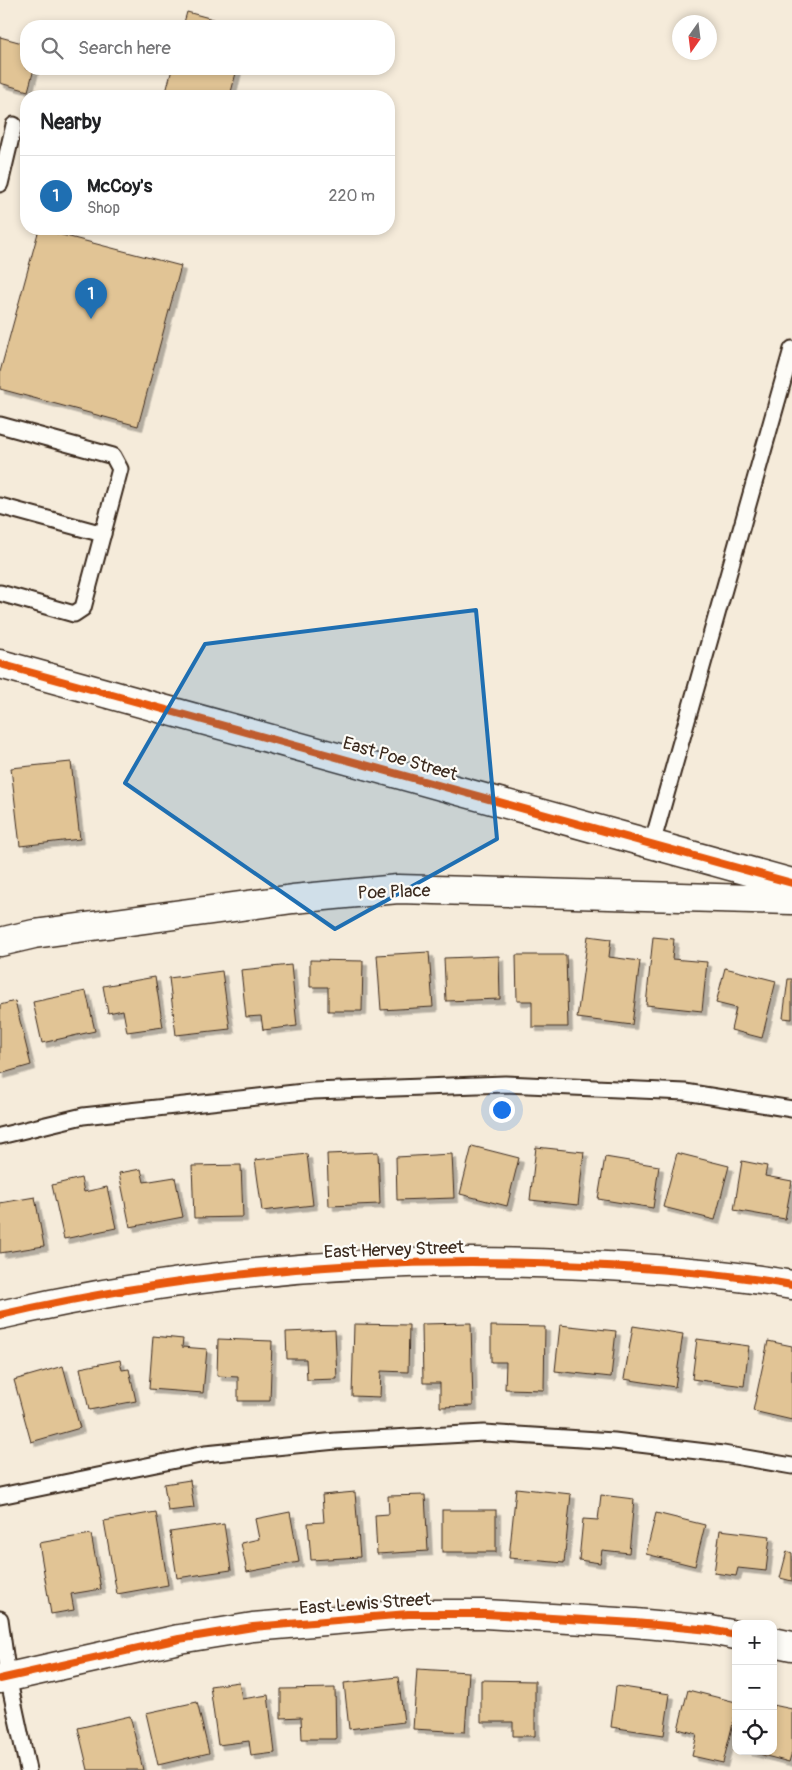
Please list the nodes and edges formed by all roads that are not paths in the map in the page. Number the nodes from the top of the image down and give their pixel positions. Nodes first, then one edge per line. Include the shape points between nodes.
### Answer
1 (14, 125) dead end
2 (0, 184) edge
3 (792, 348) edge
4 (0, 425) edge
5 (0, 506) edge
6 (103, 534) junction
7 (0, 594) edge
8 (0, 664) edge
9 (652, 844) junction
10 (792, 883) edge
11 (792, 900) edge
12 (0, 942) edge
13 (792, 1109) edge
14 (0, 1136) edge
15 (792, 1285) edge
16 (0, 1315) edge
17 (792, 1466) edge
18 (0, 1496) edge
19 (0, 1619) edge
20 (732, 1634) edge
21 (777, 1643) edge
22 (792, 1646) edge
23 (4, 1678) edge
24 (28, 1770) edge

1 - 2 lane
3 - 9 lane
4 - 6 lane via 114,456 120,469
5 - 6 lane
6 - 7 lane via 82,608 74,614
8 - 9 street, East Poe Street
9 - 10 street, East Poe Street
11 - 12 street, Poe Place via 398,889 283,900 34,934
13 - 14 lane via 684,1092 505,1084 313,1091 83,1116
15 - 16 street, East Hervey Street via 645,1267 526,1262 409,1263 293,1269 174,1283 61,1301
17 - 18 lane via 614,1441 484,1433 336,1441 205,1454
19 - 23 lane
20 - 23 street, East Lewis Street via 635,1622 485,1614 408,1614 253,1627 179,1639
21 - 22 street
23 - 24 lane

